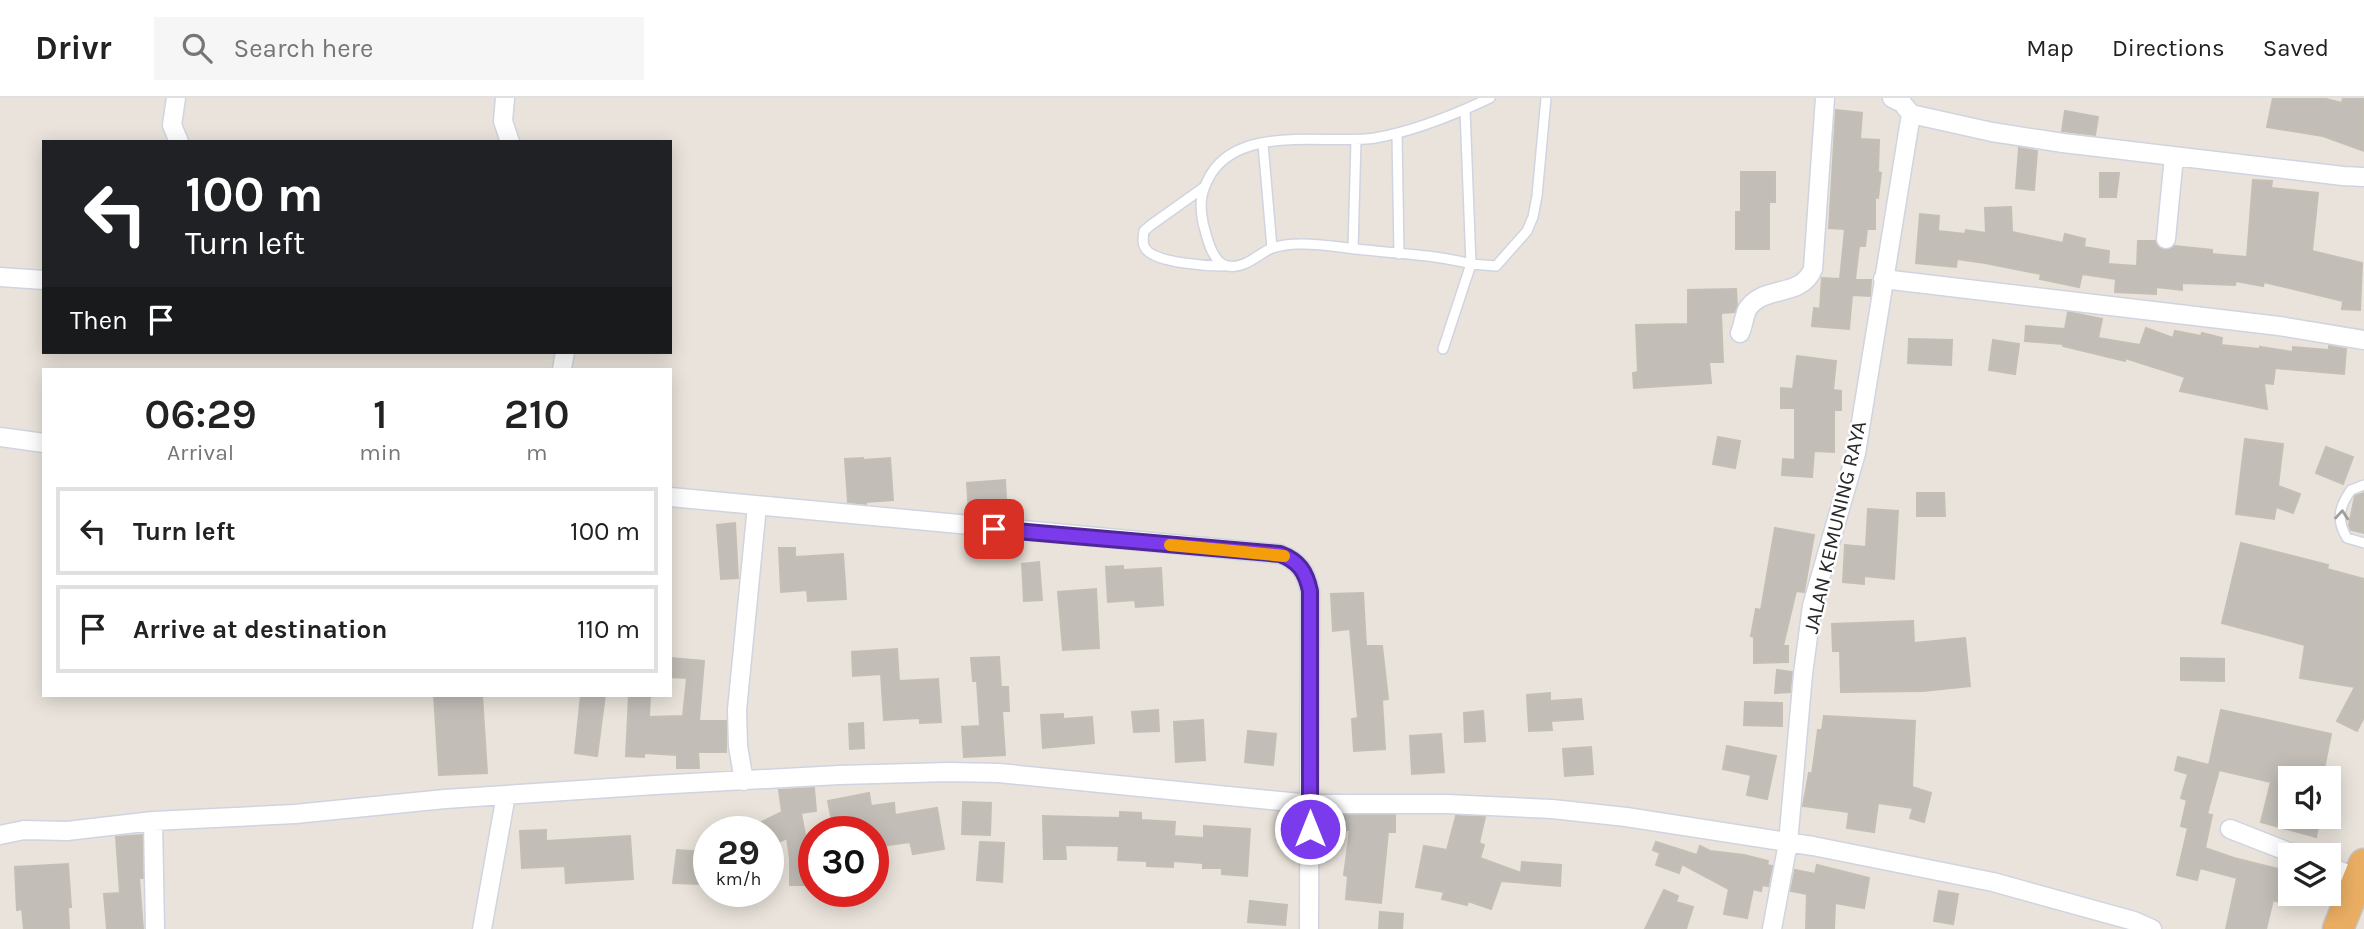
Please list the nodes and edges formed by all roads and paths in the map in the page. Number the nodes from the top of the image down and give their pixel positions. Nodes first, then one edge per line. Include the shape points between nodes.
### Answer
1 (176, 98) edge
2 (505, 98) edge
3 (1490, 98) edge
4 (1546, 98) edge
5 (1825, 98) edge
6 (1892, 98) edge
7 (1465, 110) junction
8 (1911, 114) junction
9 (1397, 134) junction
10 (178, 140) edge
11 (509, 140) edge
12 (1356, 140) junction
13 (1263, 144) junction
14 (2174, 156) junction
15 (2364, 177) edge
16 (1203, 188) junction
17 (2166, 239) dead end
18 (1272, 248) junction
19 (1353, 249) junction
20 (1399, 254) junction
21 (1471, 264) junction
22 (1225, 266) junction
23 (0, 277) edge
24 (1883, 279) junction
25 (42, 280) edge
26 (1740, 333) dead end
27 (2364, 340) edge
28 (1443, 349) dead end
29 (0, 437) edge
30 (42, 443) edge
31 (2364, 485) edge
32 (672, 497) edge
33 (757, 506) junction
34 (2364, 543) edge
35 (744, 780) junction
36 (506, 795) junction
37 (1310, 804) junction
38 (153, 821) junction
39 (2230, 829) dead end
40 (0, 835) edge
41 (1788, 843) junction
42 (2278, 848) edge
43 (2341, 868) edge
44 (2361, 871) edge
45 (155, 929) edge
46 (482, 929) edge
47 (1309, 929) edge
48 (1772, 929) edge
49 (2152, 929) edge
50 (2338, 929) edge

1 - 10 street via 172,125
2 - 11 street via 503,121
3 - 7 lane
4 - 21 lane via 1537,196 1527,231 1496,266
5 - 26 street via 1810,278 1755,302
6 - 8 street
7 - 9 lane
7 - 21 lane
8 - 14 street via 1993,132
8 - 24 street, JALAN KEMUNING RAYA
9 - 12 lane
9 - 20 lane
12 - 13 lane
12 - 19 lane
13 - 16 lane via 1229,154
13 - 18 lane
14 - 15 street
14 - 17 street
16 - 22 lane via 1200,205 1205,230 1216,259
16 - 22 lane via 1150,225 1144,231 1143,245 1166,259
18 - 19 lane via 1297,244
18 - 22 lane via 1252,261
19 - 20 lane
20 - 21 lane
21 - 28 lane
23 - 25 street
24 - 27 street
24 - 41 street, JALAN KEMUNING RAYA via 1856,453 1812,607
29 - 30 street
34 -> 31 lane via 2347,538 2340,526 2345,498
32 - 33 street
33 - 35 street via 737,710
33 - 37 street via 1291,558 1307,578 1310,591
35 - 36 street
35 - 37 street via 999,773
36 - 38 street
36 - 46 street
37 - 41 street via 1552,809
37 - 47 street
38 - 40 street
38 - 45 street
39 - 42 street
41 - 48 street, JALAN KEMUNING RAYA
41 - 49 street via 1993,881
43 - 44 street
44 - 50 highway

